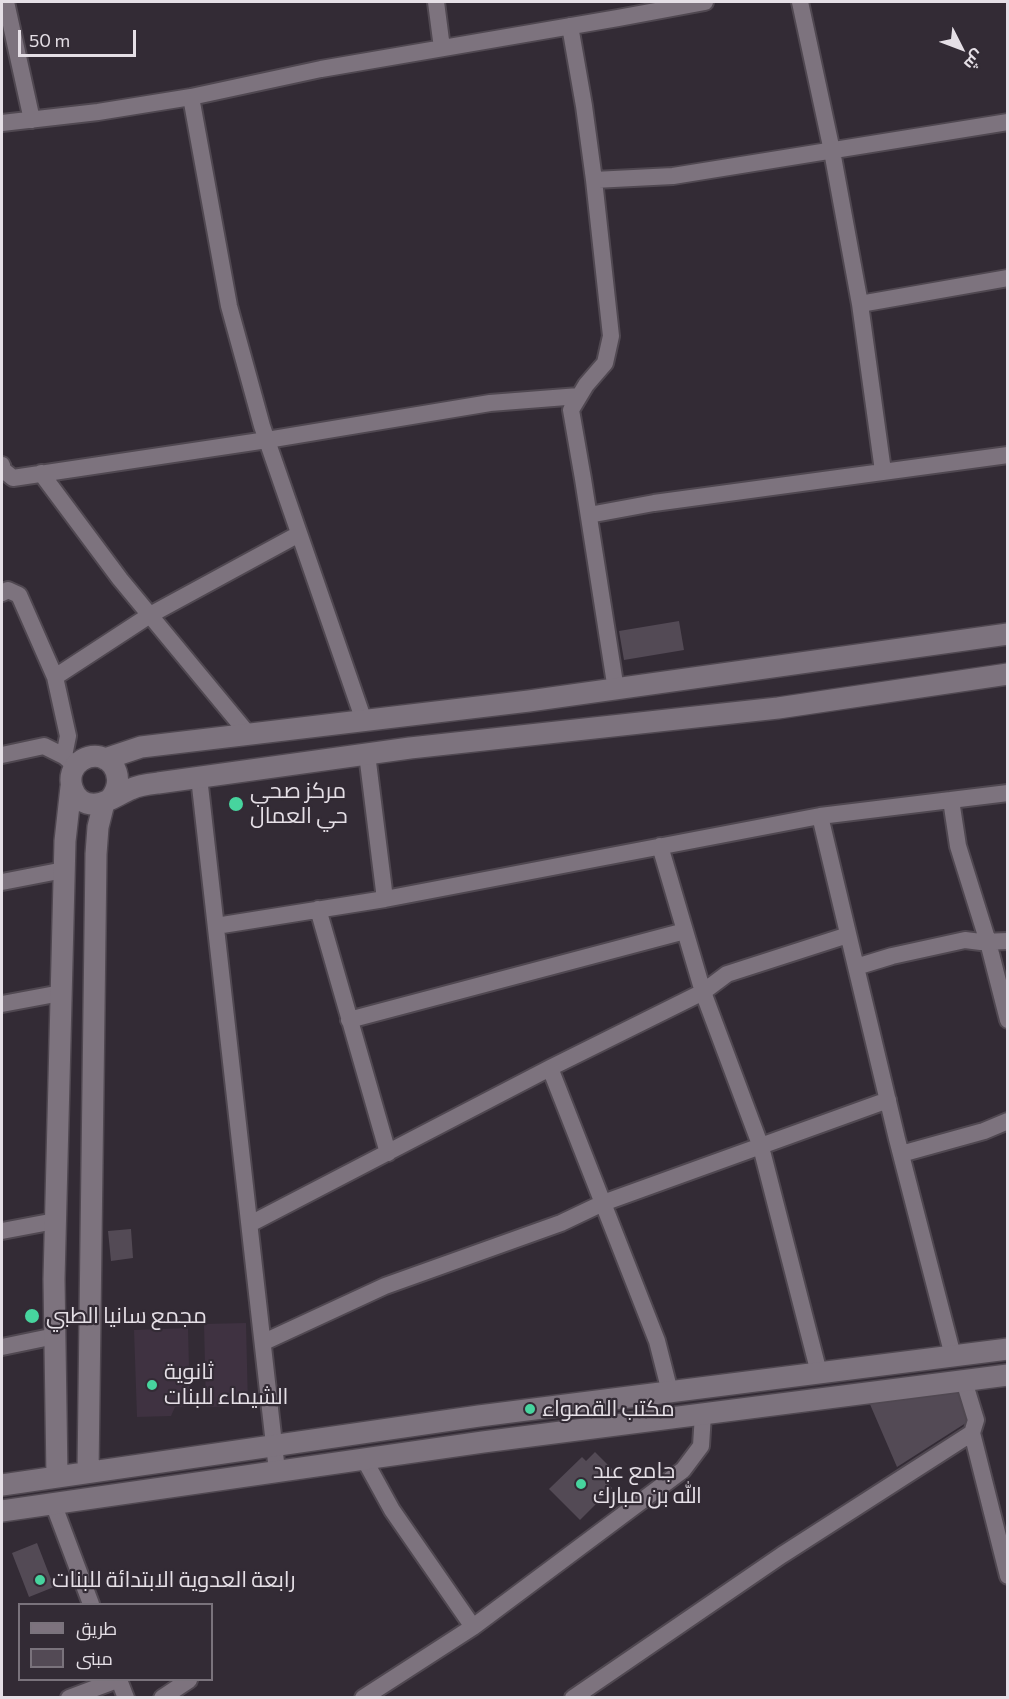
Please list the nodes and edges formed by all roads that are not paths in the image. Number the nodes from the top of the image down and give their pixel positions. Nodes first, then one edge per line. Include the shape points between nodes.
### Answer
1 (6, 2) edge
2 (435, 2) edge
3 (705, 2) edge
4 (800, 2) edge
5 (570, 26) junction
6 (442, 48) junction
7 (191, 98) junction
8 (32, 120) junction
9 (1008, 122) edge
10 (2, 123) edge
11 (832, 151) junction
12 (594, 180) junction
13 (1008, 278) edge
14 (860, 304) junction
15 (579, 396) junction
16 (267, 440) junction
17 (1008, 455) edge
18 (2, 465) edge
19 (883, 471) junction
20 (41, 472) junction
21 (589, 515) junction
22 (299, 534) junction
23 (2, 593) edge
24 (150, 615) junction
25 (1008, 634) edge
26 (1008, 674) edge
27 (55, 677) junction
28 (616, 690) junction
29 (364, 721) junction
30 (249, 735) junction
31 (367, 754) junction
32 (2, 755) edge
33 (105, 759) junction
34 (70, 770) junction
35 (199, 777) junction
36 (1008, 793) edge
37 (107, 800) junction
38 (951, 800) junction
39 (820, 816) junction
40 (660, 846) junction
41 (64, 870) junction
42 (2, 882) edge
43 (385, 899) junction
44 (318, 909) junction
45 (216, 926) junction
46 (685, 931) junction
47 (848, 935) junction
48 (1008, 941) edge
49 (988, 942) junction
50 (856, 967) junction
51 (703, 992) junction
52 (61, 993) junction
53 (2, 1004) edge
54 (349, 1020) junction
55 (1008, 1020) edge
56 (550, 1068) junction
57 (888, 1100) junction
58 (1008, 1121) edge
59 (761, 1147) junction
60 (388, 1153) junction
61 (901, 1154) junction
62 (603, 1203) junction
63 (55, 1221) junction
64 (250, 1224) junction
65 (2, 1231) edge
66 (55, 1336) junction
67 (264, 1342) junction
68 (2, 1347) edge
69 (1008, 1349) edge
70 (953, 1356) junction
71 (819, 1373) junction
72 (1008, 1375) edge
73 (964, 1381) junction
74 (660, 1393) junction
75 (703, 1414) junction
76 (651, 1421) junction
77 (972, 1434) junction
78 (275, 1446) junction
79 (364, 1459) junction
80 (88, 1472) junction
81 (277, 1472) junction
82 (57, 1477) junction
83 (2, 1485) edge
84 (54, 1503) junction
85 (2, 1511) edge
86 (1008, 1576) edge
87 (90, 1603) edge
88 (473, 1627) junction
89 (115, 1681) edge
90 (118, 1681) edge
91 (188, 1681) edge
92 (69, 1698) edge
93 (126, 1698) edge
94 (162, 1698) edge
95 (363, 1698) edge
96 (573, 1698) edge

1 - 8 street
2 - 6 street
3 - 5 street
4 - 11 street
5 - 6 street
5 - 12 street
6 - 7 street via 321,69
7 - 8 street
7 - 16 street via 229,306
8 - 10 street
9 - 11 street
11 - 12 street via 673,176
11 - 14 street
12 - 15 street via 611,336 605,363
13 - 14 street
14 - 19 street
15 - 16 street via 490,403
15 - 21 street via 571,410
16 - 20 street
16 - 22 street
17 - 19 street
18 - 20 street via 13,478
19 - 21 street
20 - 24 street
21 - 28 street
22 - 24 street
22 - 29 street
23 - 27 street via 8,590 19,595
24 - 27 street
24 - 30 street
25 - 28 street
26 - 31 street via 778,708
27 - 34 street via 68,736
28 - 29 street
29 - 30 street
30 - 33 street via 141,747
31 - 35 street
31 - 43 street
32 - 34 street via 45,746
33 - 34 street via 89,757
33 - 37 street via 118,777 116,792
34 - 37 street via 80,800 96,805
34 - 41 street
35 - 37 street via 133,787
35 - 45 street
36 - 38 street
37 - 80 street via 98,827 96,854
38 - 39 street
38 - 49 street via 958,846
39 - 40 street
39 - 47 street
40 - 43 street
40 - 46 street
41 - 42 street
41 - 52 street
43 - 44 street
44 - 45 street
44 - 54 street
45 - 64 street
46 - 51 street
46 - 54 street
47 - 50 street
47 - 51 street via 727,974
48 - 49 street
49 - 50 street via 965,940
49 - 55 street
50 - 57 street
51 - 56 street
51 - 59 street
52 - 53 street
52 - 63 street
54 - 60 street
56 - 60 street
56 - 62 street
57 - 59 street
57 - 61 street
58 - 61 street
59 - 62 street
59 - 71 street
60 - 64 street
61 - 70 street
62 - 67 street via 561,1223 385,1286
62 - 74 street via 657,1341
63 - 65 street
63 - 66 street
64 - 67 street
66 - 68 street
66 - 82 street
67 - 78 street
69 - 70 street
70 - 71 street
71 - 74 street
72 - 73 street
73 - 75 street
73 - 77 street via 976,1420
74 - 76 street
74 - 78 street
75 - 76 street
75 - 88 street via 700,1446 683,1470
76 - 79 street
77 - 86 street
77 - 96 street via 782,1555
78 - 80 street
78 - 81 street
79 - 81 street
79 - 88 street via 392,1510
80 - 82 street
81 - 84 street
82 - 83 street
84 - 85 street
84 - 87 street
88 - 95 street
89 - 92 street
90 - 93 street
91 - 94 street

